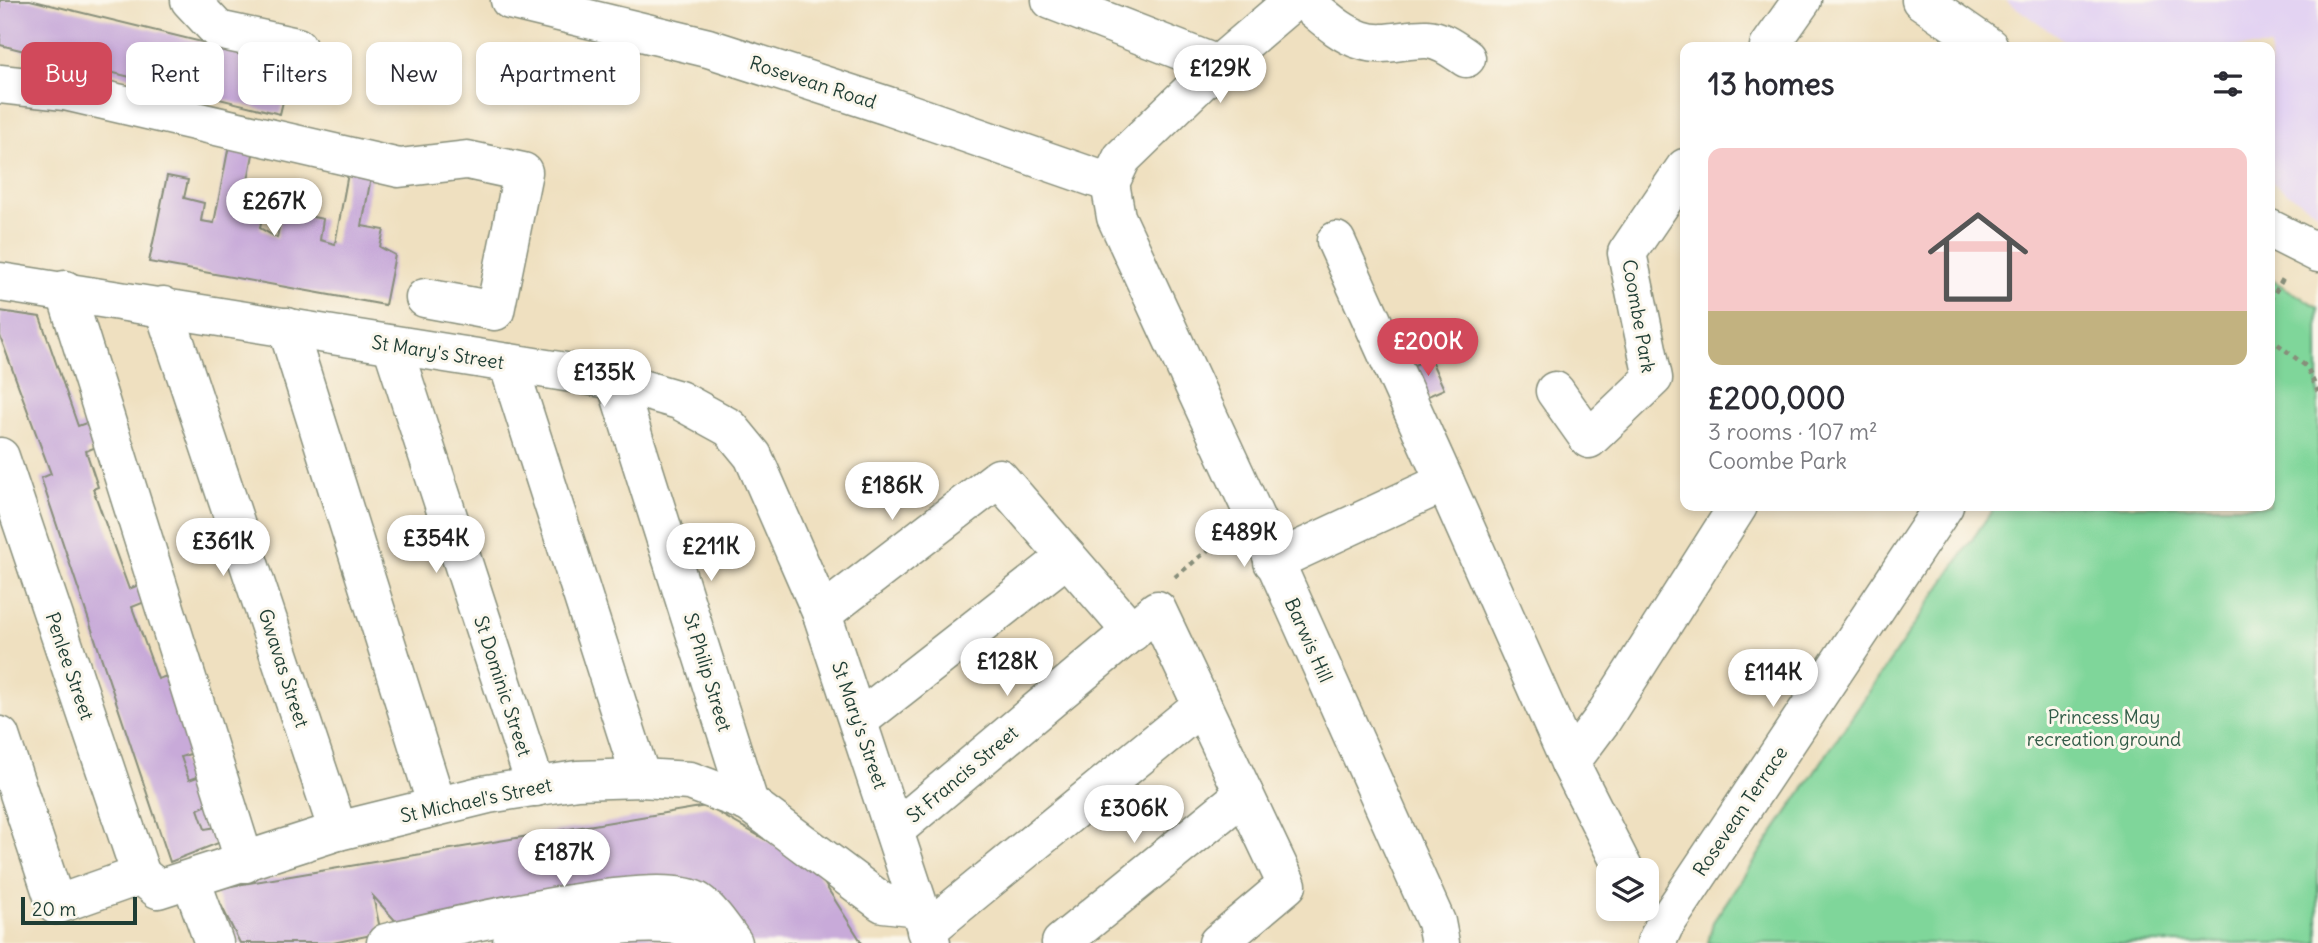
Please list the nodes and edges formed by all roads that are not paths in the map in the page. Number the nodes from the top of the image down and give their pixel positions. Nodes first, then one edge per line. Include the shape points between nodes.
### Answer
1 (190, 0) edge
2 (510, 0) edge
3 (1051, 0) edge
4 (1294, 0) edge
5 (1303, 0) edge
6 (1802, 0) edge
7 (1933, 4) edge
8 (274, 42) edge
9 (1773, 42) edge
10 (1982, 42) edge
11 (1466, 58) dead end
12 (1218, 65) junction
13 (0, 83) edge
14 (1680, 175) edge
15 (1110, 183) junction
16 (2275, 232) edge
17 (1336, 242) dead end
18 (2318, 253) edge
19 (0, 282) edge
20 (65, 290) junction
21 (425, 298) dead end
22 (163, 306) junction
23 (287, 327) junction
24 (392, 345) junction
25 (508, 363) junction
26 (616, 382) junction
27 (1555, 391) dead end
28 (0, 457) edge
29 (1445, 482) junction
30 (1735, 511) edge
31 (1941, 511) edge
32 (1067, 557) junction
33 (1273, 562) junction
34 (822, 614) junction
35 (1145, 621) junction
36 (1202, 705) junction
37 (859, 720) junction
38 (0, 736) edge
39 (1570, 763) junction
40 (641, 778) junction
41 (536, 787) junction
42 (1244, 794) junction
43 (749, 803) junction
44 (437, 806) junction
45 (895, 830) junction
46 (338, 831) junction
47 (1618, 858) edge
48 (245, 863) junction
49 (141, 875) junction
50 (191, 880) junction
51 (1656, 925) edge
52 (925, 927) edge
53 (730, 939) edge
54 (214, 943) edge
55 (386, 943) edge
56 (512, 943) edge
57 (1061, 943) edge
58 (1218, 943) edge
59 (1440, 943) edge

1 - 8 street via 218,30
2 - 15 street, Rosevean Road via 708,48
3 - 12 street
4 - 12 street
5 - 11 street via 1363,41 1426,39
6 - 9 street
7 - 10 street
12 - 15 street via 1122,158
13 - 21 street via 65,91 399,168 467,160 523,172 495,311
14 - 27 street, Coombe Park via 1627,253 1653,378 1589,439
15 - 33 street, Barwis Hill via 1116,217
16 - 18 street
17 - 29 street
19 - 20 street, St Mary's Street
20 - 22 street, St Mary's Street
20 - 48 street
22 - 23 street, St Mary's Street
22 - 46 street, Gwavas Street
23 - 24 street, St Mary's Street
23 - 44 street
24 - 25 street, St Mary's Street
24 - 41 street, St Dominic Street
25 - 26 street, St Mary's Street
25 - 40 street
26 - 34 street, St Mary's Street via 679,400 730,428 753,456
26 - 43 street, St Philip Street
28 - 49 street, Penlee Street
29 - 33 street
29 - 39 street
30 - 39 street
31 - 51 street, Rosevean Terrace
32 - 34 street via 999,478
32 - 35 street
32 - 37 street
33 - 59 street, Barwis Hill via 1436,922
34 - 37 street, St Mary's Street
35 - 36 street
35 - 45 street, St Francis Street
36 - 42 street
36 - 52 street
37 - 45 street, St Mary's Street
38 - 49 street via 56,905
39 - 47 street
40 - 41 street, St Michael's Street
40 - 43 street, St Michael's Street via 690,781
41 - 44 street, St Michael's Street
42 - 57 street
42 - 58 street via 1287,885
43 - 52 street, St Michael's Street via 883,903
44 - 46 street, St Michael's Street
45 - 52 street, St Mary's Street
46 - 48 street, St Michael's Street
48 - 50 street, St Michael's Street
49 - 50 street, St Michael's Street via 158,889
50 - 54 street
53 - 55 street via 697,901 652,893 485,918
53 - 56 street via 691,925 643,921

